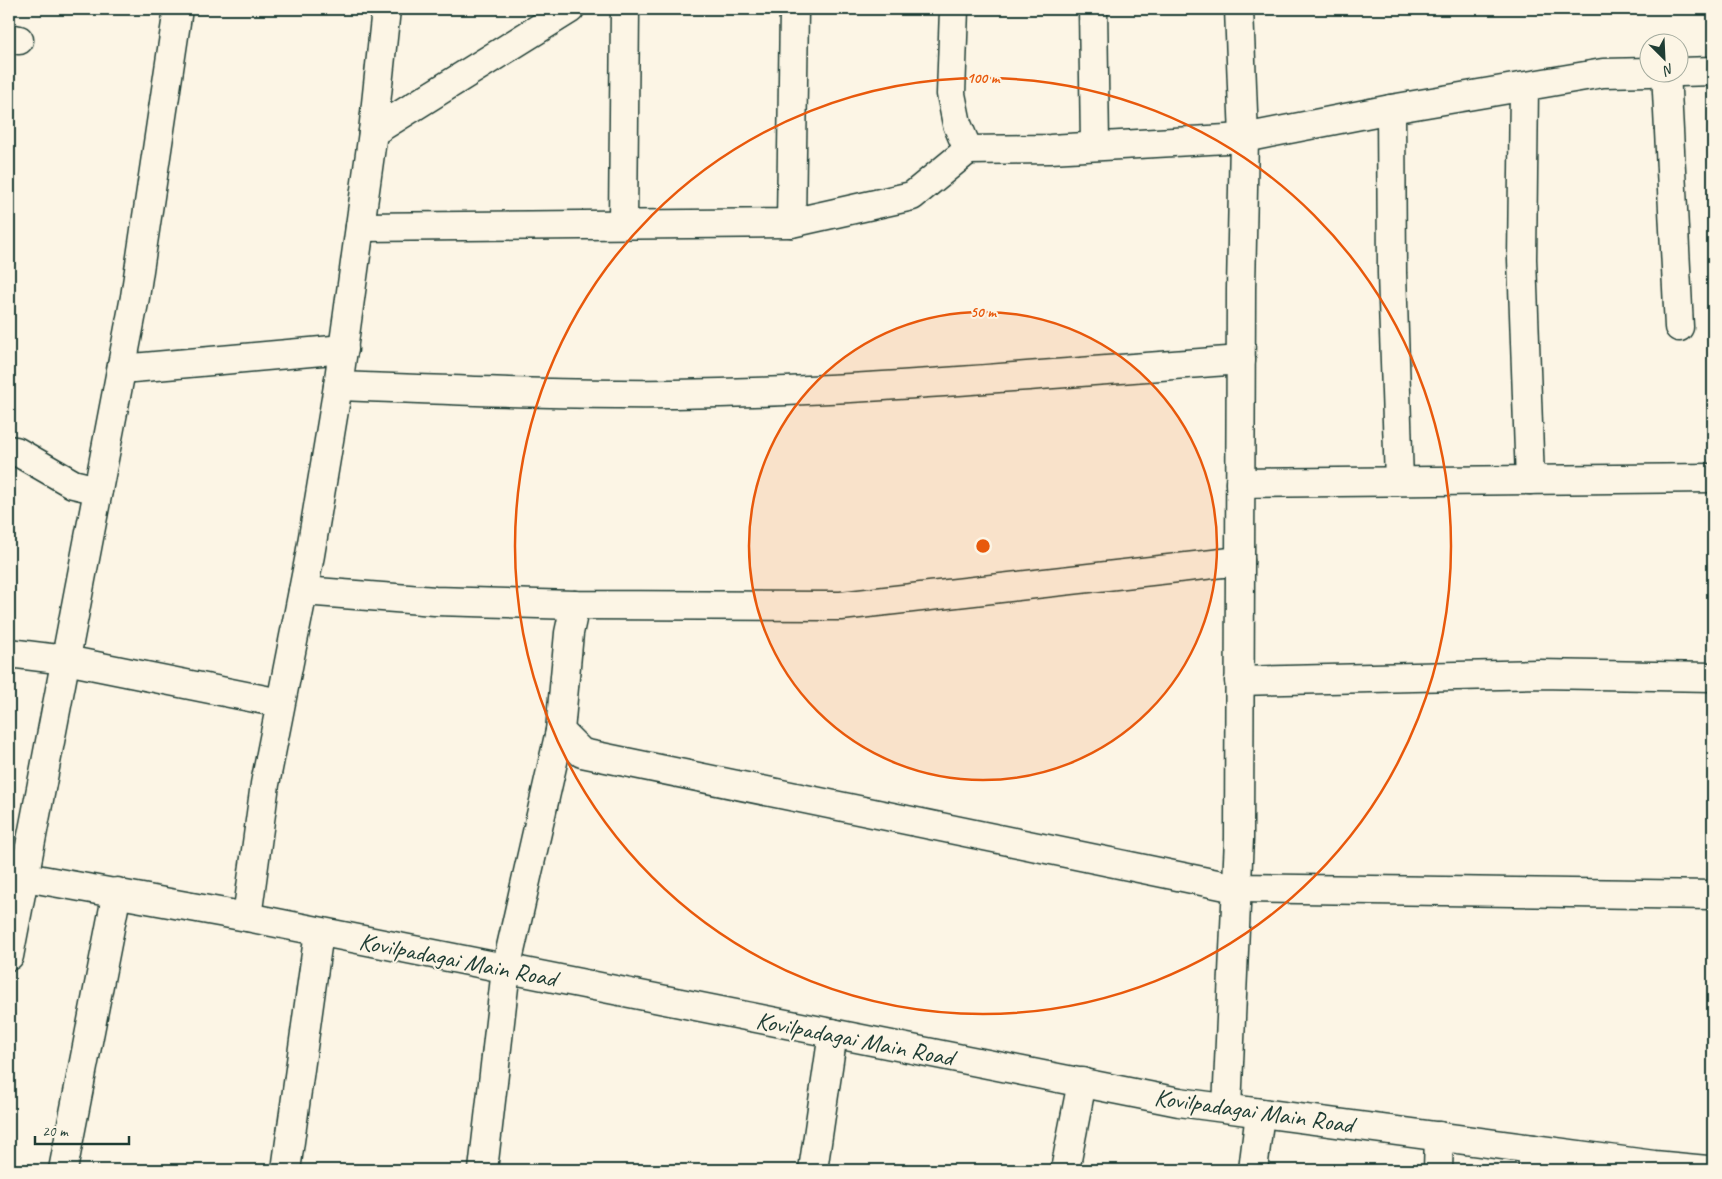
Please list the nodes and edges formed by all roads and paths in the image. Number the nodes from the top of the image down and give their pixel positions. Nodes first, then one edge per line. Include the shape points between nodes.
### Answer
1 (178, 9) edge
2 (386, 9) edge
3 (625, 9) edge
4 (794, 9) edge
5 (954, 9) edge
6 (1094, 9) edge
7 (1243, 9) edge
8 (559, 12) edge
9 (1713, 71) edge
10 (1640, 72) edge
11 (1690, 72) edge
12 (1667, 82) edge
13 (1524, 87) junction
14 (1391, 109) junction
15 (373, 132) junction
16 (1244, 138) junction
17 (1095, 144) junction
18 (968, 150) junction
19 (623, 223) junction
20 (791, 223) junction
21 (360, 227) junction
22 (1679, 328) dead end
23 (344, 349) junction
24 (1241, 360) junction
25 (122, 369) junction
26 (338, 386) junction
27 (9, 450) edge
28 (1713, 478) edge
29 (1530, 480) junction
30 (1399, 481) junction
31 (1240, 482) junction
32 (98, 490) junction
33 (1240, 561) junction
34 (303, 591) junction
35 (575, 605) junction
36 (9, 653) edge
37 (66, 660) junction
38 (1713, 677) edge
39 (1239, 681) junction
40 (280, 703) junction
41 (560, 731) junction
42 (17, 874) edge
43 (1236, 888) junction
44 (117, 892) junction
45 (1713, 895) edge
46 (247, 917) junction
47 (319, 932) junction
48 (9, 956) edge
49 (506, 969) junction
50 (833, 1034) junction
51 (1082, 1082) junction
52 (1227, 1108) junction
53 (1260, 1112) junction
54 (1439, 1136) junction
55 (1533, 1160) edge
56 (63, 1170) edge
57 (286, 1170) edge
58 (483, 1170) edge
59 (813, 1170) edge
60 (1065, 1170) edge
61 (1253, 1170) edge
62 (1438, 1170) edge
63 (1707, 1170) edge

1 - 25 street
2 - 15 street
3 - 19 street
4 - 20 street
5 - 18 street via 951,94 957,124
6 - 17 street
7 - 16 street
8 - 15 street
9 - 11 street
10 - 13 street via 1603,73
12 - 22 street
13 - 14 street
13 - 29 street via 1522,259
14 - 16 street
14 - 30 street via 1392,273
15 - 21 street
16 - 17 street
16 - 24 street
17 - 18 street via 1050,149
18 - 20 street via 912,196
19 - 20 street
19 - 21 street
21 - 23 street
23 - 25 street
23 - 26 street
24 - 26 street via 873,386 674,394
24 - 31 street
25 - 32 street
26 - 34 street
27 - 32 street via 73,484
28 - 29 street
29 - 30 street
30 - 31 street
31 - 33 street
32 - 37 street
33 - 35 street via 841,606
33 - 39 street
34 - 35 street via 435,601
34 - 40 street
35 - 41 street via 569,633
36 - 37 street
37 - 40 street
37 - 42 street
38 - 39 street via 1538,674
39 - 43 street
40 - 46 street
41 - 43 street via 582,753
41 - 49 street
42 - 44 street, Kovilpadagai Main Road
42 - 48 street
43 - 45 street
43 - 52 street
44 - 46 street, Kovilpadagai Main Road
44 - 56 street
46 - 47 street, Kovilpadagai Main Road
47 - 49 street, Kovilpadagai Main Road
47 - 57 street
49 - 50 street, Kovilpadagai Main Road
49 - 58 street
50 - 51 street, Kovilpadagai Main Road
50 - 59 street
51 - 52 street, Kovilpadagai Main Road via 1179,1102
51 - 60 street
52 - 53 street, Kovilpadagai Main Road
53 - 54 street, Kovilpadagai Main Road
53 - 61 street
54 - 55 street, Kovilpadagai Main Road
54 - 62 street
55 - 63 street, Kovilpadagai Main Road

